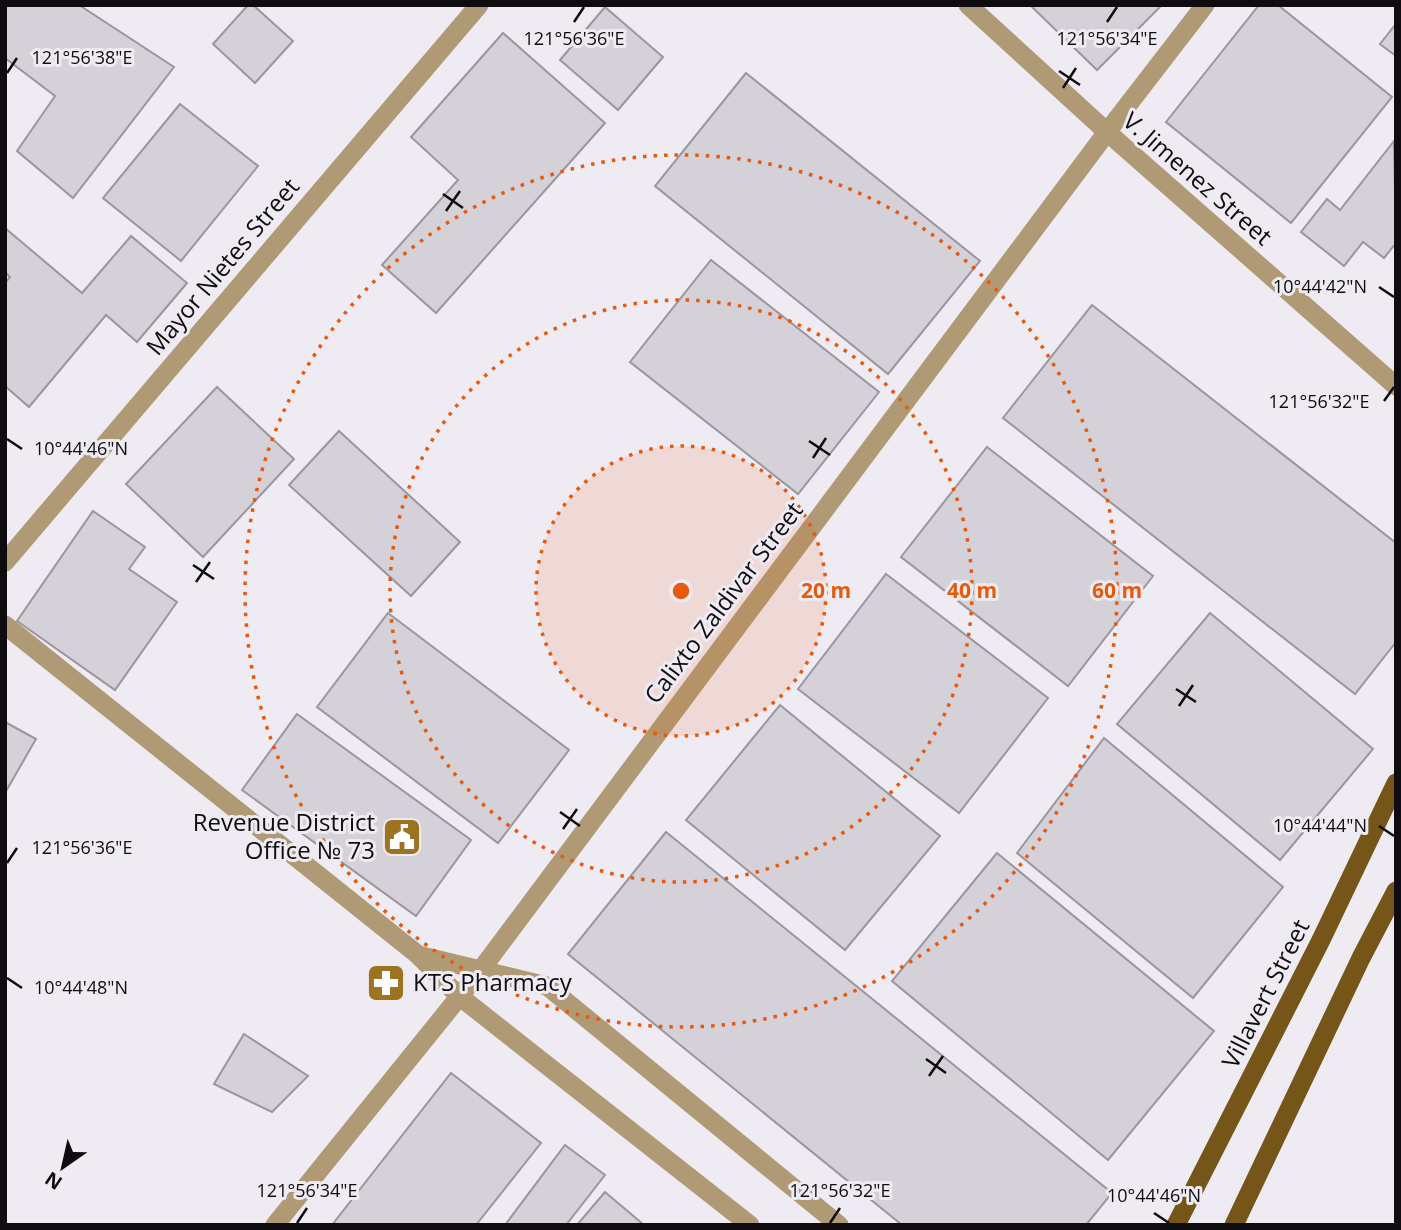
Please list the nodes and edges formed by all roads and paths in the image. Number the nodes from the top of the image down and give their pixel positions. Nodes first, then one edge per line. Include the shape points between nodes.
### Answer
1 (479, 5) edge
2 (968, 5) edge
3 (1205, 5) edge
4 (1107, 132) junction
5 (1396, 386) edge
6 (5, 562) edge
7 (5, 625) edge
8 (1396, 783) edge
9 (1396, 891) edge
10 (417, 954) junction
11 (480, 971) junction
12 (459, 996) junction
13 (275, 1225) edge
14 (750, 1225) edge
15 (839, 1225) edge
16 (1176, 1225) edge
17 (1234, 1225) edge

1 - 6 street, Mayor Nietes Street
2 - 4 street, V. Jimenez Street
3 - 4 street, Calixto Zaldivar Street
4 - 5 street, V. Jimenez Street
4 - 11 street, Calixto Zaldivar Street
7 - 10 street
8 - 16 main road, Villavert Street
9 - 17 main road
10 - 11 street
10 - 12 street
11 - 12 street, Calixto Zaldivar Street
11 - 15 street via 547,986
12 - 13 street, Calixto Zaldivar Street
12 - 14 street

